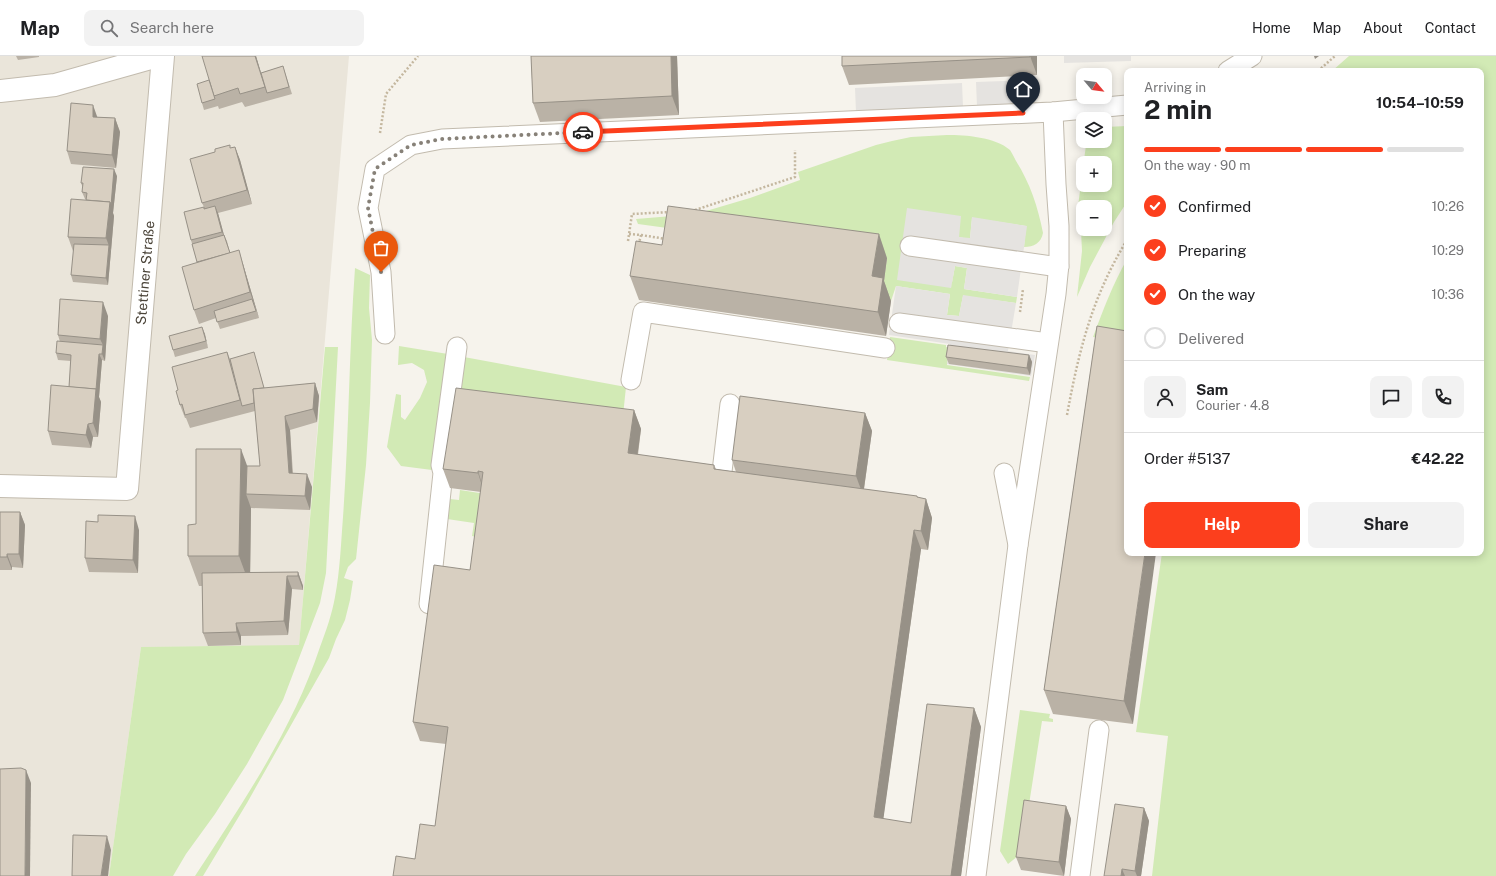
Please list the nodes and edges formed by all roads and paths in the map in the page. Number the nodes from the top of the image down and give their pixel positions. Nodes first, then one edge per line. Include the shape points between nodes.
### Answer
1 (158, 56) edge
2 (163, 56) edge
3 (418, 56) edge
4 (1252, 56) edge
5 (1335, 56) edge
6 (1233, 68) edge
7 (1321, 68) edge
8 (0, 91) edge
9 (1124, 105) edge
10 (1053, 112) junction
11 (794, 123) junction
12 (375, 169) junction
13 (688, 211) edge
14 (676, 212) edge
15 (629, 234) junction
16 (641, 235) junction
17 (673, 240) edge
18 (628, 241) dead end
19 (1124, 245) edge
20 (910, 246) dead end
21 (638, 250) edge
22 (1059, 267) junction
23 (899, 324) dead end
24 (385, 334) dead end
25 (1048, 343) junction
26 (457, 347) dead end
27 (885, 348) dead end
28 (631, 380) dead end
29 (730, 404) dead end
30 (1067, 414) dead end
31 (1004, 473) dead end
32 (721, 480) edge
33 (0, 486) edge
34 (1018, 545) junction
35 (429, 604) edge
36 (1099, 730) dead end
37 (976, 876) edge
38 (1080, 876) edge

1 - 8 street via 55,85
2 - 33 street, Stettiner Straße via 127,489
3 - 12 path via 386,94
4 - 6 lane
5 - 7 path
9 - 10 lane
10 - 11 lane
10 - 22 lane
11 - 12 lane via 442,139 411,145
11 - 13 path via 795,176
12 - 24 lane via 368,208 381,272
14 - 15 path via 632,214
15 - 16 path
15 - 18 path
16 - 17 path
16 - 21 path
19 - 30 path via 1100,288 1080,352
20 - 22 lane
22 - 25 lane
23 - 25 lane
25 - 34 lane
26 - 35 lane via 441,465 443,473
27 - 28 lane via 642,312
29 - 32 lane
31 - 34 lane
34 - 37 lane
36 - 38 lane

